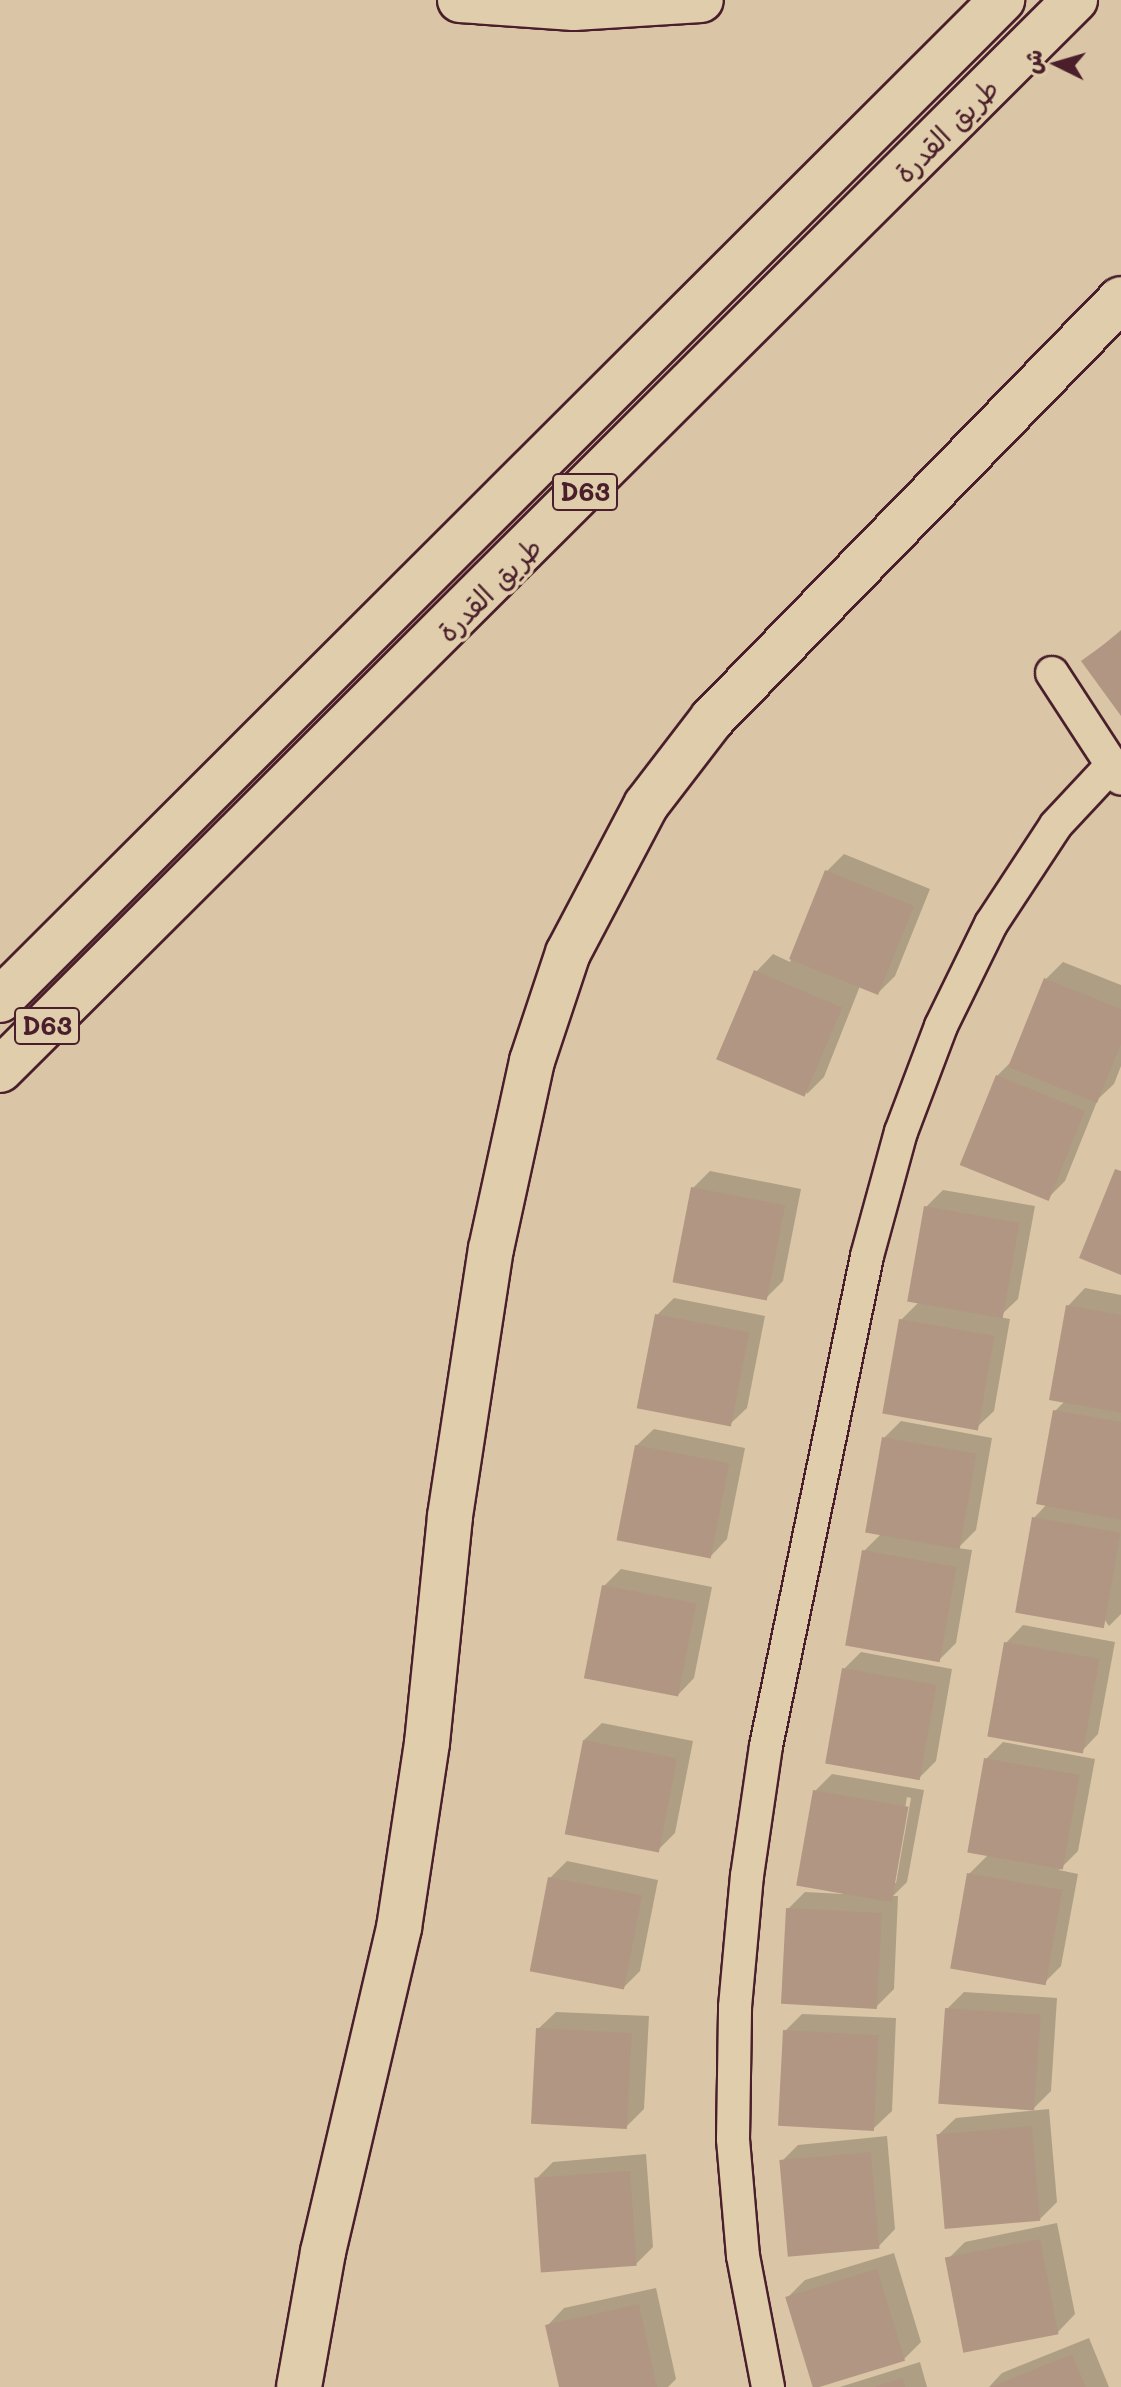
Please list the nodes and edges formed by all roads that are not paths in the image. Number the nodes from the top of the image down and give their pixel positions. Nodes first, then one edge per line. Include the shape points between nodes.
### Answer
1 (460, 0) edge
2 (701, 0) edge
3 (1002, 0) edge
4 (1075, 0) edge
5 (1121, 299) edge
6 (1052, 673) dead end
7 (1116, 772) edge
8 (0, 1000) edge
9 (0, 1070) edge
10 (299, 2387) edge
11 (768, 2387) edge

1 - 2 main road via 574,8
3 - 8 main road, طريق القدرة / D63
4 - 9 main road, طريق القدرة / D63
5 - 10 main road via 712,719 631,828 568,953 532,1061 491,1249 464,1412 427,1743 399,1928 323,2252
6 - 7 street
7 - 11 street via 1056,825 991,924 941,1026 906,1119 867,1256 766,1746 739,1964 733,2139 743,2256

